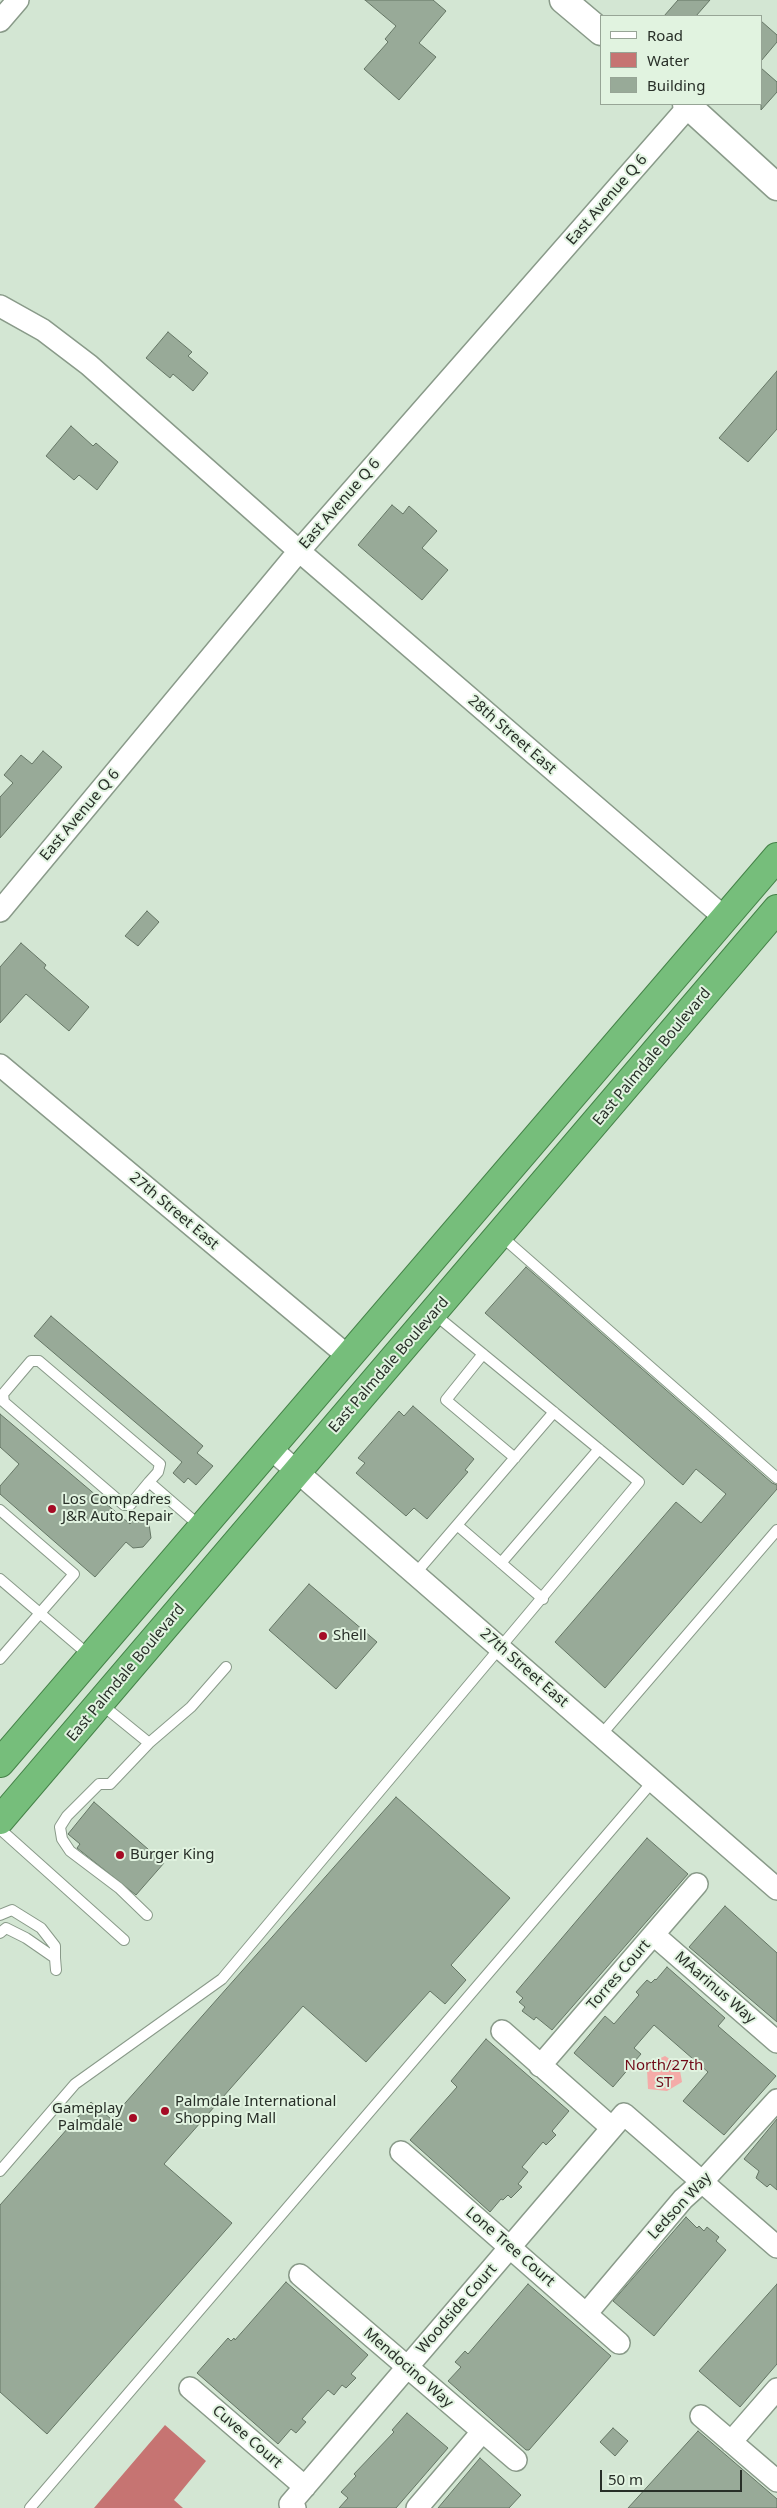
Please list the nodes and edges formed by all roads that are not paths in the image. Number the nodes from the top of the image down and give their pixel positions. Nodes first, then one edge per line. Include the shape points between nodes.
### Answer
1 (18, 0) edge
2 (563, 0) edge
3 (0, 21) edge
4 (600, 31) edge
5 (688, 105) edge
6 (777, 186) edge
7 (0, 306) edge
8 (298, 551) junction
9 (777, 857) edge
10 (777, 909) edge
11 (0, 911) edge
12 (725, 918) junction
13 (0, 1065) edge
14 (500, 1236) junction
15 (434, 1313) junction
16 (484, 1354) junction
17 (348, 1357) junction
18 (554, 1412) junction
19 (270, 1448) junction
20 (599, 1449) junction
21 (515, 1458) junction
22 (297, 1471) junction
23 (777, 1478) edge
24 (149, 1482) junction
25 (0, 1510) edge
26 (457, 1525) junction
27 (202, 1528) junction
28 (777, 1530) edge
29 (501, 1563) junction
30 (415, 1574) junction
31 (0, 1580) edge
32 (543, 1599) junction
33 (39, 1614) junction
34 (501, 1649) junction
35 (91, 1657) junction
36 (0, 1658) edge
37 (226, 1667) dead end
38 (101, 1704) junction
39 (601, 1735) junction
40 (149, 1743) junction
41 (0, 1763) edge
42 (653, 1781) junction
43 (0, 1820) edge
44 (0, 1829) edge
45 (697, 1884) dead end
46 (777, 1888) edge
47 (0, 1915) edge
48 (146, 1915) dead end
49 (0, 1933) edge
50 (654, 1935) junction
51 (124, 1940) dead end
52 (55, 1958) junction
53 (56, 1970) dead end
54 (502, 2031) dead end
55 (777, 2042) edge
56 (540, 2066) junction
57 (777, 2100) edge
58 (618, 2121) junction
59 (401, 2152) dead end
60 (0, 2171) edge
61 (702, 2182) junction
62 (774, 2240) edge
63 (510, 2247) junction
64 (300, 2275) dead end
65 (586, 2314) junction
66 (619, 2343) dead end
67 (408, 2367) junction
68 (190, 2388) dead end
69 (777, 2389) edge
70 (701, 2416) dead end
71 (482, 2432) junction
72 (731, 2442) junction
73 (516, 2460) dead end
74 (777, 2481) edge
75 (305, 2486) junction
76 (293, 2506) edge
77 (30, 2508) edge
78 (417, 2508) edge

1 - 3 street
2 - 4 street
5 - 6 street
5 - 8 street, East Avenue Q 6
7 - 8 street, 28th Street East via 43,330 89,365
8 - 11 street, East Avenue Q 6
8 - 12 street, 28th Street East
9 - 12 highway
10 - 14 highway, East Palmdale Boulevard
12 - 17 highway
13 - 17 street, 27th Street East
14 - 15 highway, East Palmdale Boulevard
14 - 23 lane
15 - 16 lane
15 - 22 highway, East Palmdale Boulevard
16 - 18 lane
16 - 21 lane via 446,1400
17 - 19 highway
18 - 20 lane
18 - 21 lane
19 - 22 street, 27th Street East
19 - 27 highway
20 - 29 lane
20 - 32 lane via 639,1482
21 - 26 lane
22 - 30 street, 27th Street East
22 - 38 highway, East Palmdale Boulevard
24 - 24 lane via 160,1464 39,1361 32,1361 3,1394 4,1402 124,1505 130,1505
24 - 27 lane
25 - 33 lane via 74,1574
26 - 29 lane
26 - 30 lane
27 - 35 highway
28 - 39 lane
29 - 32 lane
30 - 34 street, 27th Street East
31 - 33 lane
32 - 34 lane
33 - 35 lane
33 - 36 lane
34 - 39 street, 27th Street East
34 - 60 lane via 222,1980 75,2084
35 - 41 highway
37 - 40 lane via 191,1707
38 - 40 lane
38 - 43 highway, East Palmdale Boulevard
39 - 42 street, 27th Street East
40 - 48 lane via 110,1784 99,1784 60,1827 62,1839 70,1851 119,1888
42 - 46 street, 27th Street East
42 - 77 lane
44 - 51 lane
45 - 50 street, Torres Court
47 - 52 lane via 12,1910 41,1928 56,1946
49 - 52 lane via 6,1928
50 - 55 street, MAarinus Way
50 - 56 street, Torres Court
52 - 53 lane
54 - 56 street
56 - 58 street
57 - 61 street, Ledson Way
58 - 61 street
58 - 63 street, Woodside Court
59 - 63 street, Lone Tree Court
61 - 62 street
61 - 65 street, Ledson Way via 683,2199
63 - 65 street, Lone Tree Court
63 - 67 street, Woodside Court
64 - 67 street, Mendocino Way
65 - 66 street, Lone Tree Court
67 - 71 street, Mendocino Way
67 - 75 street, Woodside Court
68 - 75 street, Cuvee Court
69 - 72 street
70 - 72 street
71 - 73 street, Mendocino Way
71 - 78 street
72 - 74 street
75 - 76 street, Woodside Court

